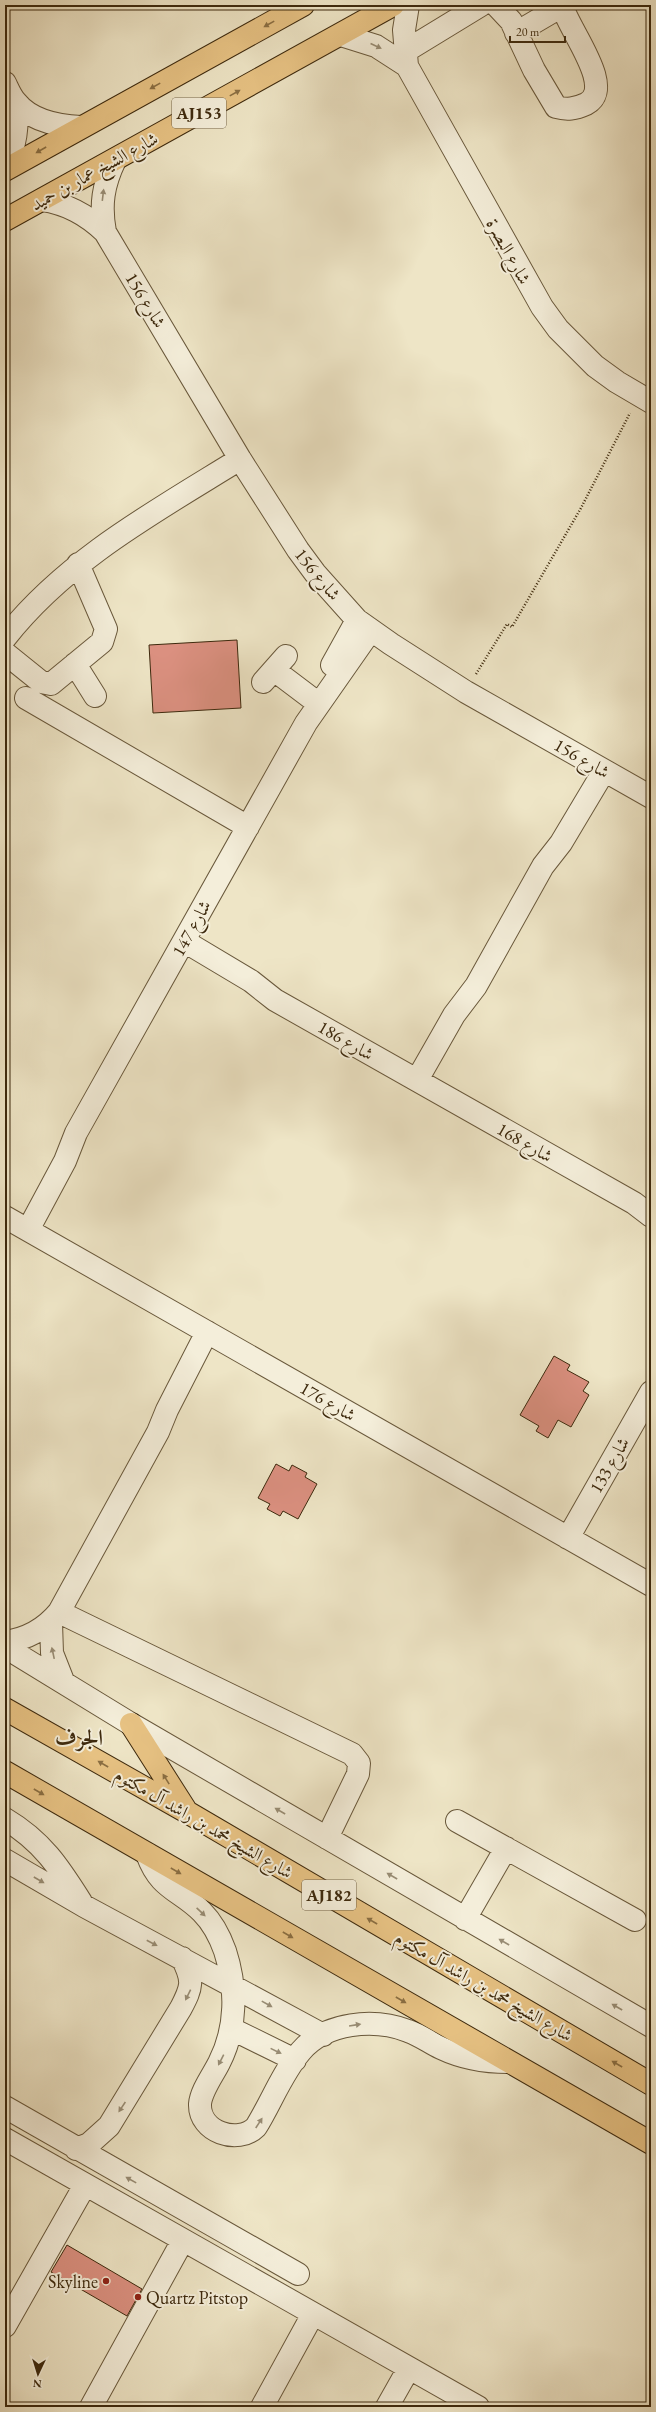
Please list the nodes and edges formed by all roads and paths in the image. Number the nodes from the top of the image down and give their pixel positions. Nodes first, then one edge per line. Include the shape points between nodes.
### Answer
1 (303, 5) edge
2 (393, 5) edge
3 (408, 5) edge
4 (481, 5) edge
5 (496, 5) edge
6 (562, 5) edge
7 (516, 33) junction
8 (341, 35) junction
9 (406, 59) junction
10 (5, 83) edge
11 (16, 103) junction
12 (81, 127) junction
13 (115, 160) junction
14 (5, 169) edge
15 (42, 200) junction
16 (5, 220) edge
17 (105, 232) junction
18 (646, 398) edge
19 (240, 459) junction
20 (78, 564) junction
21 (364, 625) junction
22 (5, 638) edge
23 (5, 653) edge
24 (76, 664) junction
25 (274, 669) dead end
26 (466, 692) junction
27 (95, 696) dead end
28 (26, 698) dead end
29 (315, 701) junction
30 (306, 722) junction
31 (598, 767) junction
32 (651, 797) edge
33 (248, 827) junction
34 (180, 947) junction
35 (422, 1083) junction
36 (642, 1206) edge
37 (651, 1216) edge
38 (17, 1224) edge
39 (214, 1336) junction
40 (651, 1392) edge
41 (568, 1538) junction
42 (651, 1585) edge
43 (55, 1617) junction
44 (5, 1642) edge
45 (5, 1647) edge
46 (63, 1681) junction
47 (5, 1708) edge
48 (131, 1724) junction
49 (5, 1772) edge
50 (187, 1812) junction
51 (5, 1819) edge
52 (457, 1821) dead end
53 (327, 1838) junction
54 (506, 1848) junction
55 (147, 1854) junction
56 (5, 1860) edge
57 (84, 1906) junction
58 (465, 1919) junction
59 (636, 1920) dead end
60 (182, 1958) junction
61 (232, 1985) junction
62 (651, 2026) edge
63 (232, 2029) junction
64 (323, 2035) junction
65 (295, 2060) junction
66 (508, 2062) junction
67 (651, 2084) edge
68 (5, 2108) edge
69 (5, 2139) edge
70 (651, 2143) edge
71 (76, 2149) junction
72 (85, 2185) junction
73 (165, 2199) junction
74 (175, 2236) junction
75 (298, 2274) dead end
76 (313, 2314) junction
77 (5, 2326) edge
78 (409, 2368) junction
79 (91, 2407) edge
80 (262, 2407) edge
81 (387, 2407) edge
82 (478, 2407) edge

1 -> 12 main road, AJ153
2 - 8 main road, شارع الشيخ عمار بن حميد / AJ153
3 - 9 street, شارع البصرة via 404,30
4 - 9 street
5 - 7 street via 510,21
6 - 7 street
6 - 7 street via 564,15 597,81 595,93 588,102 575,108 556,107
8 -> 9 street, شارع البصرة
13 -> 8 main road, شارع الشيخ عمار بن حميد / AJ153
9 - 18 street, شارع البصرة via 542,307 558,329 595,366
10 - 11 street
11 - 12 street via 46,122
11 - 14 street via 17,131
12 -> 14 main road, AJ153
13 - 15 main road, شارع الشيخ عمار بن حميد / AJ153
17 -> 13 street, شارع 156 via 102,195
15 - 16 main road, شارع الشيخ عمار بن حميد / AJ153
15 - 17 street, شارع 156 via 77,210 92,219
17 - 19 street, شارع 156
18 - 26 path via 512,627 507,624
19 - 20 street
19 - 21 street, شارع 156 via 315,573
20 - 22 street via 35,603
20 - 24 street via 106,634 102,642
21 - 26 street, شارع 156
21 - 29 street, شارع 147
21 - 30 street, شارع 147
23 - 24 street via 44,684 54,682
24 - 27 street
25 - 29 street
26 - 31 street, شارع 156
28 - 33 street
29 - 30 street, شارع 147
30 - 33 street, شارع 147
31 - 32 street, شارع 156
31 - 35 street via 554,837 543,866 476,986 454,1015
33 - 34 street, شارع 147
34 - 35 street, شارع 186 via 251,981 275,1000
34 - 38 street, شارع 147 via 76,1133 57,1156
35 - 36 street, شارع 168
36 - 37 street, شارع 168
38 - 39 street, شارع 176
39 - 41 street, شارع 176
39 - 43 street via 167,1410 158,1432
40 - 41 street, شارع 133
41 - 42 street, شارع 176
43 - 44 street via 26,1637
46 -> 43 street via 52,1653
43 - 53 street via 352,1754 359,1763 358,1774
45 - 46 street
46 - 48 street
50 -> 47 main road, شارع الشيخ محمد بن راشد آل مكتوم / AJ182
50 -> 48 main road
53 -> 48 street
49 -> 55 main road
67 -> 50 main road, شارع الشيخ محمد بن راشد آل مكتوم / AJ182
51 - 57 street via 27,1832 48,1853
52 - 54 street
58 -> 53 street
54 - 58 street
54 - 59 street
55 -> 61 street via 162,1882 201,1911 213,1925 225,1951
55 -> 66 main road
56 -> 57 street
57 -> 60 street
62 -> 58 street
60 - 61 street
60 -> 71 street via 190,1973 191,1988 181,2008 109,2126 88,2144
61 - 63 street
61 -> 64 street
63 -> 65 street
63 -> 65 street via 225,2052 200,2104 203,2118 223,2133 238,2137 256,2127
64 - 65 street via 308,2044
64 -> 66 street via 358,2024 392,2026 409,2031 456,2054 473,2059
66 - 70 main road
68 - 71 street
69 - 72 street
73 -> 71 street
72 - 74 street
72 - 77 street
73 - 74 street
73 - 75 street
74 - 76 street
74 - 79 street
76 - 78 street
76 - 80 street
78 - 81 street
78 - 82 street

